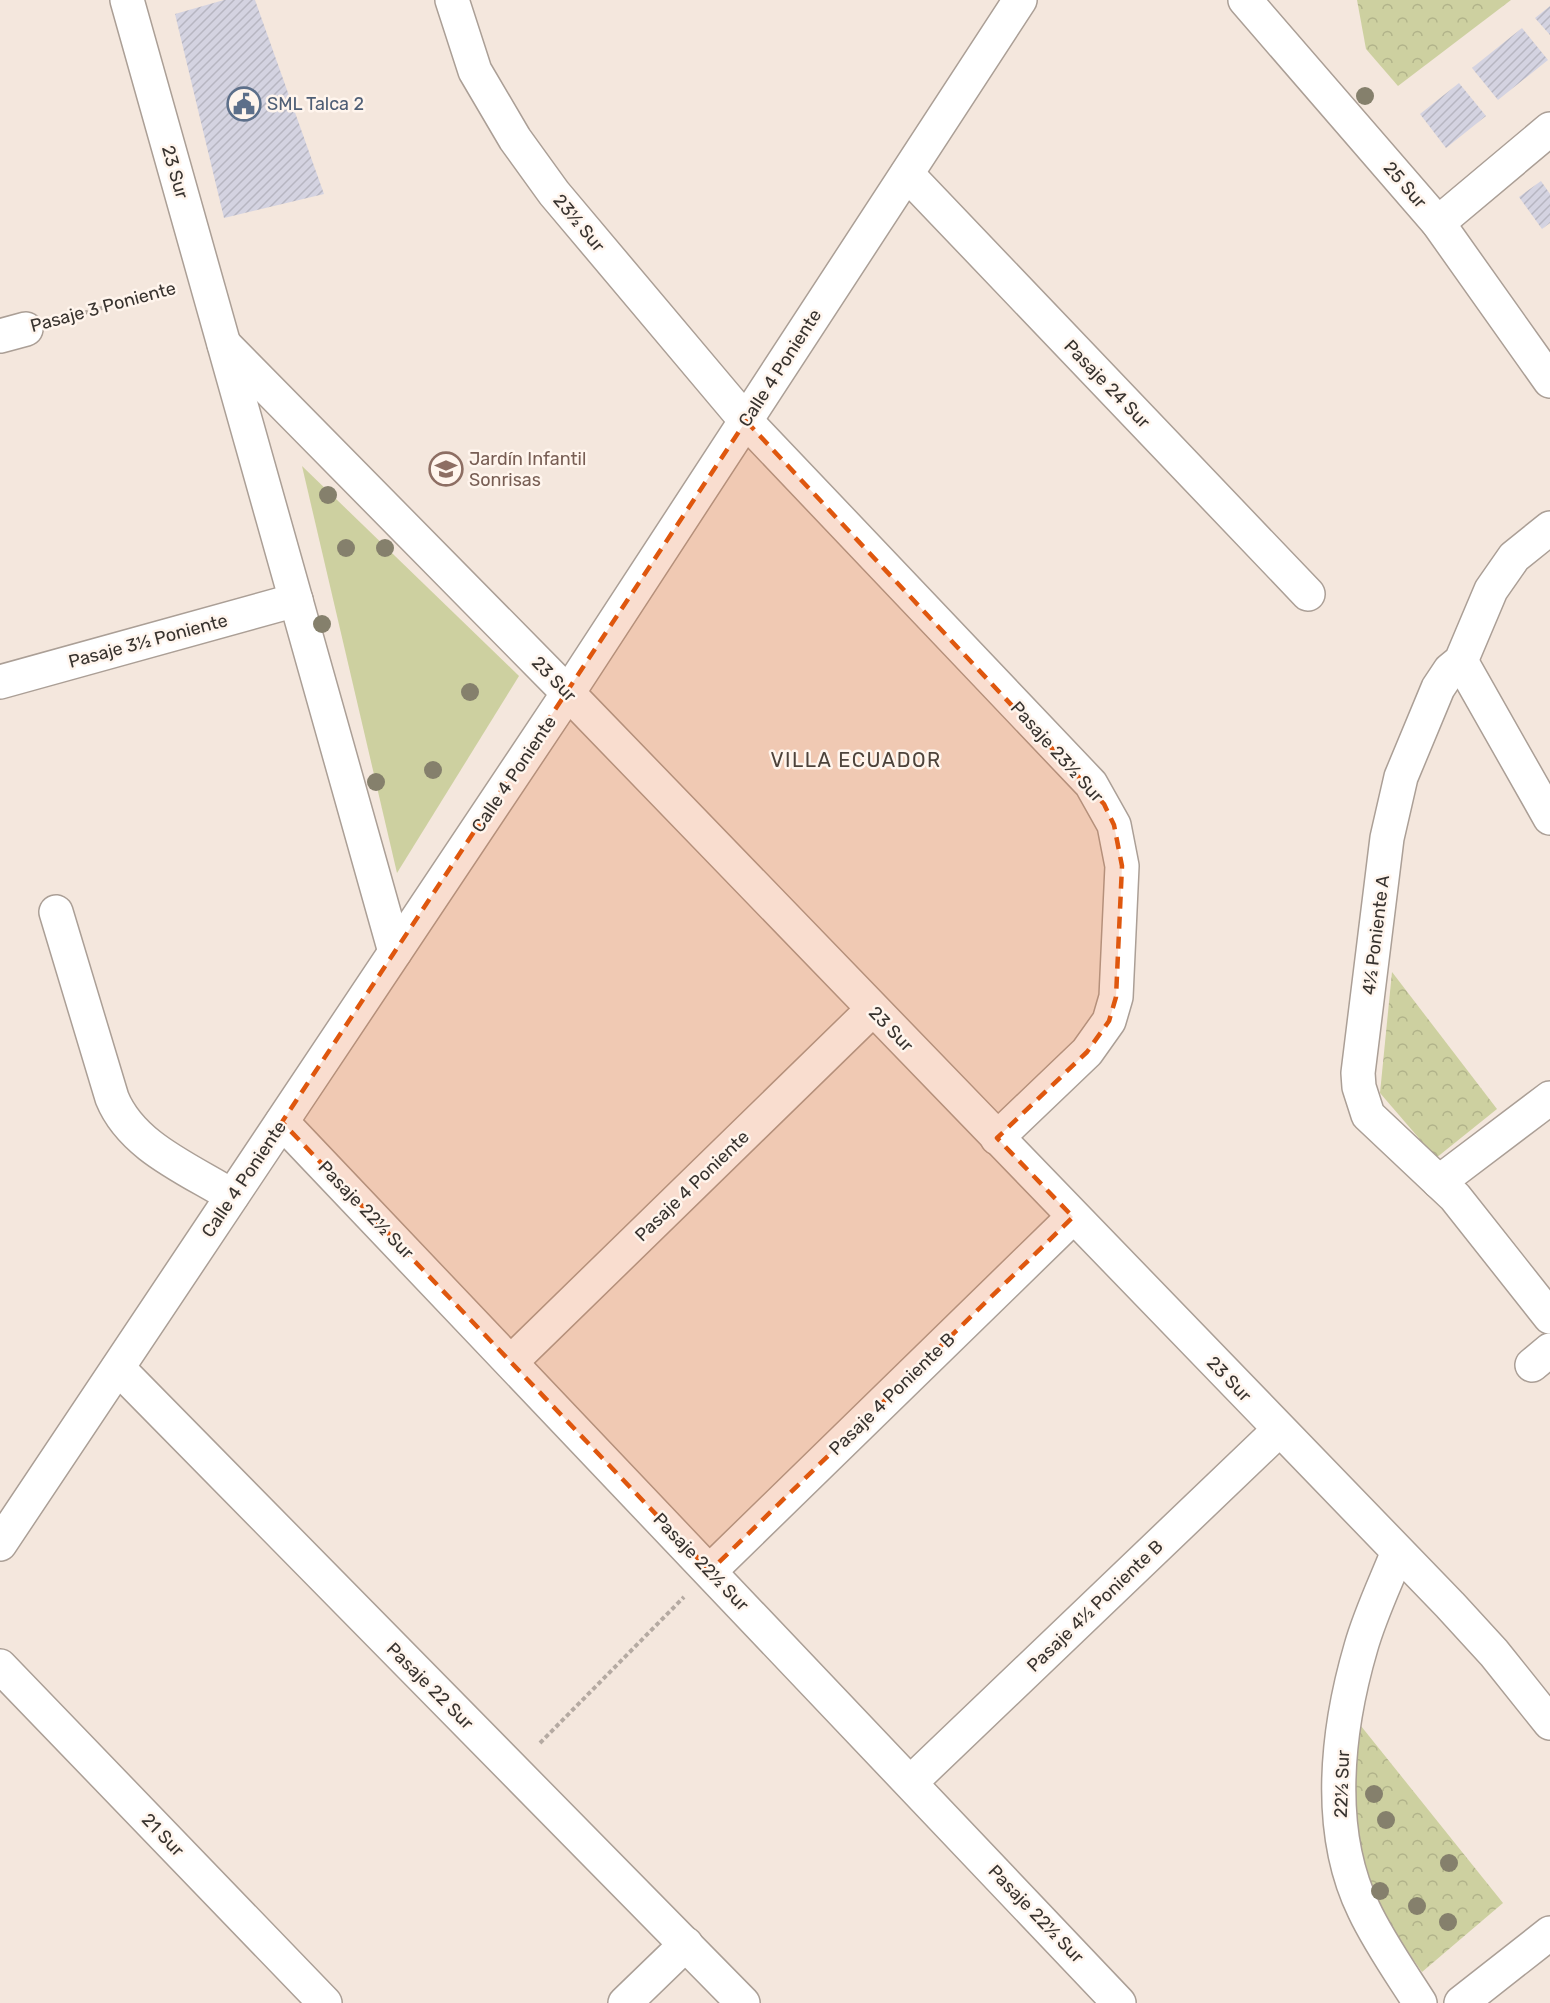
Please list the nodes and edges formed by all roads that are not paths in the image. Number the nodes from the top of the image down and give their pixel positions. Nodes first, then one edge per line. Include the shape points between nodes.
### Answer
1 (127, 0) edge
2 (452, 0) edge
3 (1020, 0) edge
4 (1245, 0) edge
5 (1550, 129) edge
6 (907, 174) junction
7 (1438, 223) junction
8 (224, 344) junction
9 (1549, 377) edge
10 (746, 421) junction
11 (1550, 528) edge
12 (1308, 594) dead end
13 (296, 600) junction
14 (1461, 661) junction
15 (0, 682) edge
16 (568, 693) junction
17 (1550, 818) edge
18 (56, 912) dead end
19 (395, 952) junction
20 (872, 1010) junction
21 (1550, 1098) edge
22 (282, 1122) junction
23 (997, 1138) junction
24 (1439, 1182) junction
25 (232, 1196) junction
26 (1073, 1217) junction
27 (1550, 1317) edge
28 (511, 1362) junction
29 (118, 1368) junction
30 (1279, 1430) junction
31 (0, 1544) edge
32 (1397, 1554) junction
33 (710, 1571) junction
34 (0, 1666) edge
35 (1550, 1723) edge
36 (911, 1782) junction
37 (1550, 1933) edge
38 (686, 1944) junction
39 (325, 2003) edge
40 (624, 2003) edge
41 (743, 2003) edge
42 (1119, 2003) edge
43 (1420, 2003) edge
44 (1461, 2003) edge

1 - 8 street, 23 Sur
2 - 10 street, 23½ Sur via 475,71 515,139 554,193
3 - 6 street, Calle 4 Poniente
4 - 7 street, 25 Sur
5 - 7 street
6 - 10 street, Calle 4 Poniente
6 - 12 street, Pasaje 24 Sur
7 - 9 street, 25 Sur
8 - 13 street, 23 Sur
8 - 16 street, 23 Sur
10 - 16 street, Calle 4 Poniente
10 - 23 street, Pasaje 23½ Sur via 1090,784 1114,825 1122,866 1116,997 1109,1021 1087,1052
11 - 14 street, 4½ Poniente A via 1514,557 1500,574
13 - 15 street, Pasaje 3½ Poniente
13 - 19 street, 23 Sur
14 - 17 street
14 - 24 street, 4½ Poniente A via 1438,688 1392,808 1358,1073 1368,1114
16 - 19 street, Calle 4 Poniente
16 - 20 street, 23 Sur
18 - 25 street via 112,1098 124,1123 146,1143
19 - 22 street, Calle 4 Poniente
20 - 23 street, 23 Sur
20 - 28 street, Pasaje 4 Poniente
21 - 24 street
22 - 25 street, Calle 4 Poniente
22 - 28 street, Pasaje 22½ Sur
23 - 26 street, 23 Sur
24 - 27 street, 4½ Poniente A via 1474,1219
25 - 29 street, Calle 4 Poniente
26 - 30 street, 23 Sur
26 - 33 street, Pasaje 4 Poniente B
28 - 33 street, Pasaje 22½ Sur
29 - 31 street, Calle 4 Poniente
29 - 38 street, Pasaje 22 Sur
30 - 32 street, 23 Sur
30 - 36 street, Pasaje 4½ Poniente B
32 - 35 street, 23 Sur via 1494,1653
32 - 43 street, 22½ Sur via 1361,1646 1347,1703 1338,1816 1363,1909
33 - 36 street, Pasaje 22½ Sur
34 - 39 street, 21 Sur
36 - 42 street, Pasaje 22½ Sur
37 - 44 street
38 - 40 street
38 - 41 street, Pasaje 22 Sur

